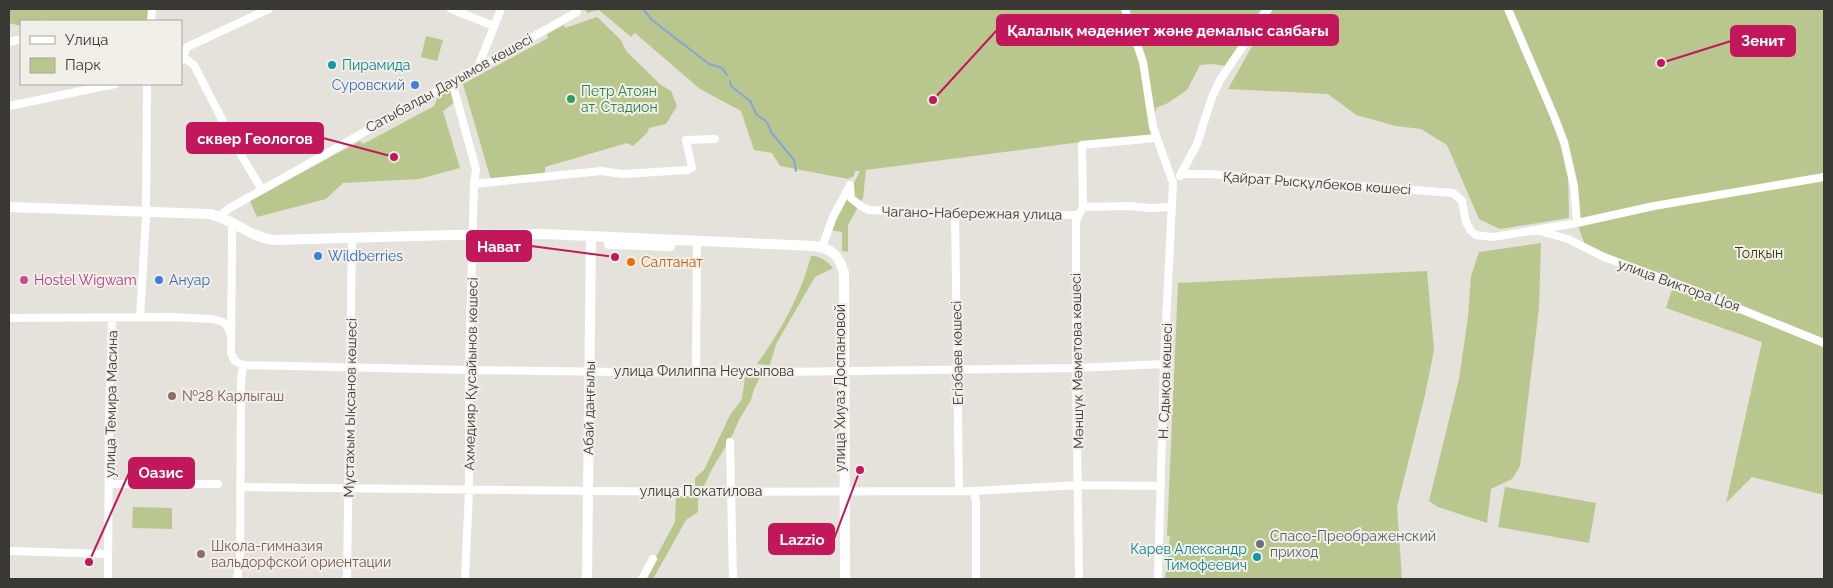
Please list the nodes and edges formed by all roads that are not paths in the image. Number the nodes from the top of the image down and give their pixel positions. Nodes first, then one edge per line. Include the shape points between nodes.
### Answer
1 (269, 9) edge
2 (452, 9) edge
3 (501, 9) edge
4 (1125, 9) edge
5 (1268, 9) edge
6 (1508, 9) edge
7 (577, 12) dead end
8 (494, 26) junction
9 (182, 59) edge
10 (478, 67) junction
11 (452, 82) junction
12 (111, 85) edge
13 (147, 85) edge
14 (9, 106) edge
15 (1156, 138) junction
16 (715, 139) dead end
17 (1181, 174) junction
18 (1824, 177) edge
19 (1173, 183) junction
20 (474, 184) junction
21 (262, 190) junction
22 (9, 207) edge
23 (1083, 207) junction
24 (1172, 207) junction
25 (9, 212) edge
26 (146, 214) junction
27 (955, 214) junction
28 (1079, 215) junction
29 (219, 217) junction
30 (1577, 223) junction
31 (233, 227) junction
32 (1534, 230) junction
33 (473, 237) junction
34 (591, 239) junction
35 (352, 240) junction
36 (697, 243) junction
37 (822, 247) junction
38 (837, 261) junction
39 (140, 317) junction
40 (9, 318) edge
41 (112, 318) junction
42 (230, 334) junction
43 (1824, 342) edge
44 (1164, 364) junction
45 (243, 366) junction
46 (350, 368) junction
47 (1076, 368) junction
48 (957, 369) junction
49 (469, 370) junction
50 (590, 371) junction
51 (843, 371) junction
52 (696, 372) junction
53 (730, 442) dead end
54 (109, 484) junction
55 (218, 484) dead end
56 (1079, 485) junction
57 (1161, 486) junction
58 (241, 487) junction
59 (348, 488) junction
60 (469, 490) junction
61 (843, 490) junction
62 (588, 491) junction
63 (959, 491) junction
64 (974, 491) junction
65 (732, 492) junction
66 (9, 552) edge
67 (108, 554) junction
68 (653, 559) dead end
69 (108, 579) edge
70 (237, 579) edge
71 (347, 579) edge
72 (465, 579) edge
73 (587, 579) edge
74 (642, 579) edge
75 (733, 579) edge
76 (841, 579) edge
77 (846, 579) edge
78 (976, 579) edge
79 (1079, 579) edge
80 (1158, 579) edge

1 - 9 street via 187,47
2 - 8 street
3 - 8 street
4 - 15 street via 1143,62
5 - 17 street via 1220,80 1198,144
6 - 30 street via 1564,142 1574,186
7 - 10 street, Сатыбалды Дауымов көшесі
8 - 10 street
9 - 21 street via 194,65
10 - 11 street, Сатыбалды Дауымов көшесі
11 - 20 street, Ахмедияр Құсайынов көшесі via 476,169
11 - 21 street, Сатыбалды Дауымов көшесі
12 - 14 street
13 - 26 street
15 - 19 street
15 - 23 street, Мәншүк Мәметова көшесі via 1082,145
16 - 20 street via 686,140 692,168 688,170 624,174 601,171
17 - 19 street
17 - 32 street, Қайрат Рысқұлбеков көшесі via 1453,193 1462,201 1466,222 1476,235 1493,238
18 - 30 street via 1654,206
19 - 24 street, Н. Сдықов көшесі
20 - 33 street, Ахмедияр Құсайынов көшесі
21 - 29 street, Сатыбалды Дауымов көшесі
22 - 26 main road
23 - 24 street
23 - 28 street, Мәншүк Мәметова көшесі
24 - 44 street, Н. Сдықов көшесі
25 - 26 main road
26 - 29 main road via 209,214
26 - 31 main road via 215,221
26 - 39 street
27 - 28 street, Чагано-Набережная улица
27 - 37 street, Чагано-Набережная улица via 869,210 851,198 850,185
27 - 48 street, Егізбаев көшесі
28 - 47 street, Мәншүк Мәметова көшесі via 1076,221
29 - 31 main road
30 - 32 street
31 - 35 main road via 281,245
31 - 42 street
32 - 43 street, улица Виктора Цоя via 1568,240
33 - 34 main road
33 - 35 main road
33 - 49 street, Ахмедияр Құсайынов көшесі
34 - 36 main road
34 - 50 main road, Абай даңғылы
35 - 46 street, Мұстахым Ықсанов көшесі
36 - 37 main road
36 - 38 main road via 817,252
36 - 52 street
37 - 38 main road via 835,254
38 - 51 main road, улица Хиуаз Доспановой
39 - 41 street
39 - 42 street via 216,319 226,324
40 - 41 street
41 - 54 street, улица Темира Масина
42 - 45 street via 232,358
44 - 47 street, улица Филиппа Неусыпова
44 - 57 street, Н. Сдықов көшесі
45 - 46 street, улица Филиппа Неусыпова
45 - 58 street
46 - 49 street, улица Филиппа Неусыпова
46 - 59 street, Мұстахым Ықсанов көшесі
47 - 48 street, улица Филиппа Неусыпова
47 - 56 street, Мәншүк Мәметова көшесі
48 - 51 street, улица Филиппа Неусыпова
48 - 63 street, Егізбаев көшесі
49 - 50 street, улица Филиппа Неусыпова
49 - 60 street, Ахмедияр Құсайынов көшесі
50 - 52 street, улица Филиппа Неусыпова
50 - 62 main road, Абай даңғылы
51 - 52 street, улица Филиппа Неусыпова
51 - 61 main road, улица Хиуаз Доспановой
53 - 65 street
54 - 55 street
54 - 67 street, улица Темира Масина
56 - 57 street, улица Покатилова
56 - 64 street, улица Покатилова
56 - 79 street, Мәншүк Мәметова көшесі
57 - 80 street, Н. Сдықов көшесі
58 - 59 street, улица Покатилова
58 - 70 street
59 - 60 street, улица Покатилова
59 - 71 street, Мұстахым Ықсанов көшесі
60 - 62 street, улица Покатилова
60 - 72 street, Ахмедияр Құсайынов көшесі
61 - 63 street, улица Покатилова
61 - 65 street, улица Покатилова
61 - 76 main road, улица Хиуаз Доспановой
61 - 77 main road, улица Хиуаз Доспановой
62 - 65 street, улица Покатилова
62 - 73 main road, Абай даңғылы
63 - 64 street, улица Покатилова
64 - 78 street
65 - 75 street
66 - 67 street
67 - 69 street, улица Темира Масина
68 - 74 street

